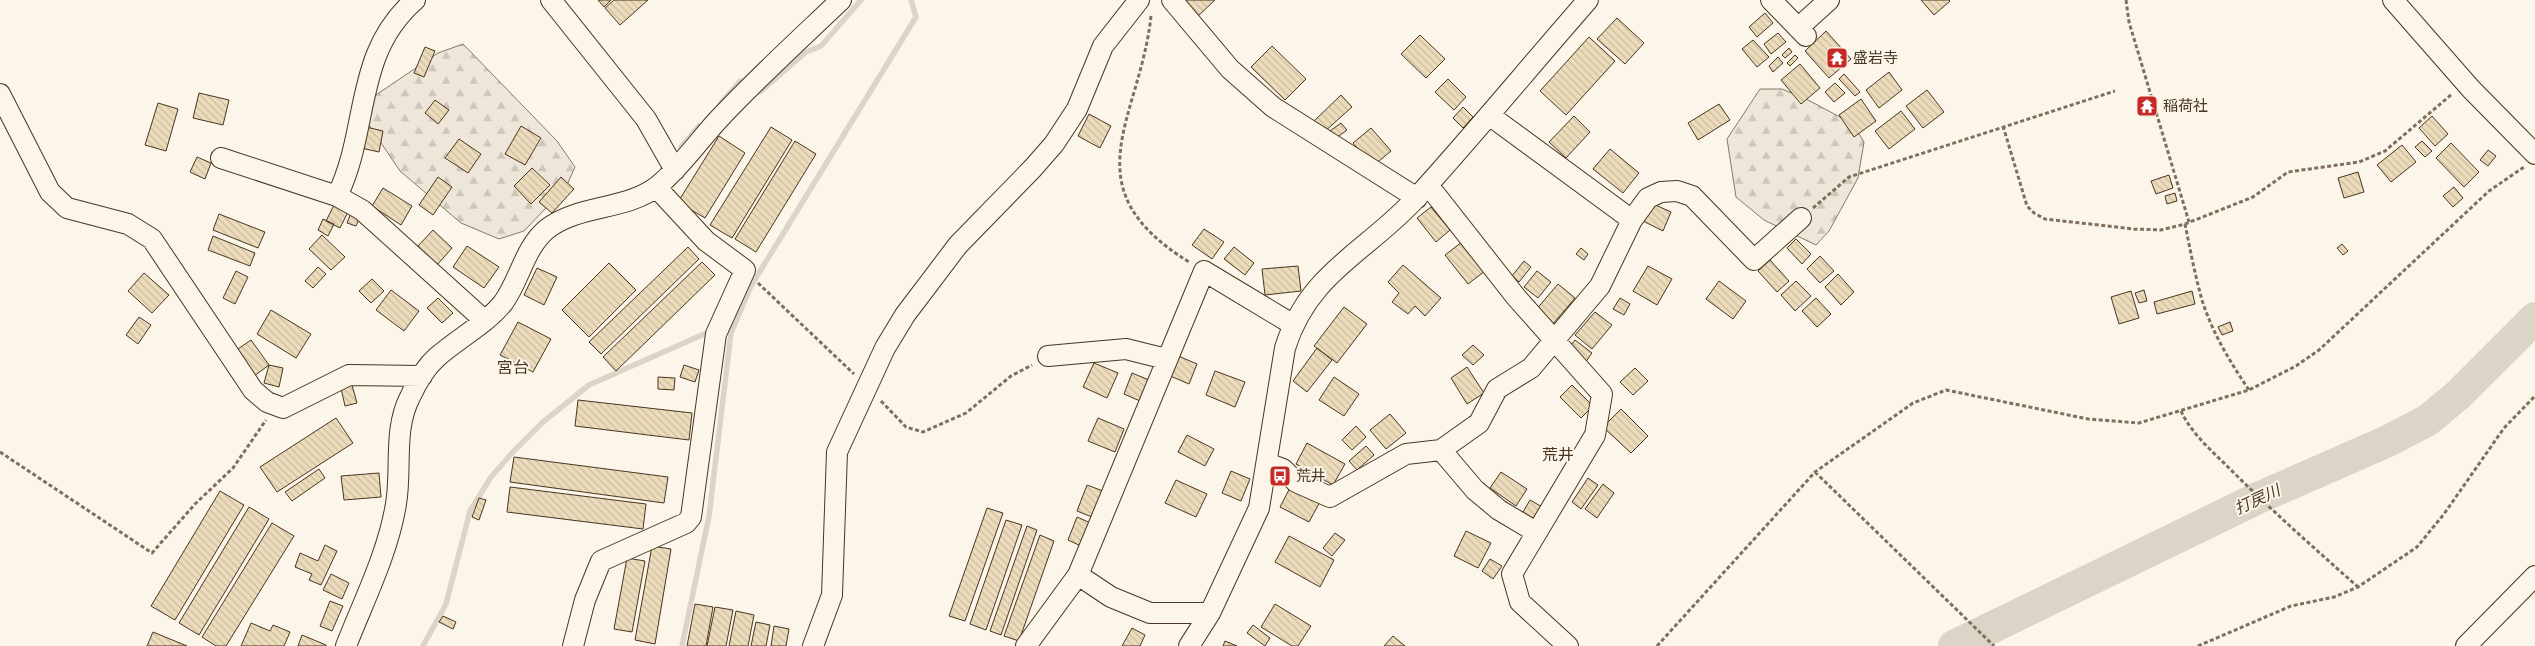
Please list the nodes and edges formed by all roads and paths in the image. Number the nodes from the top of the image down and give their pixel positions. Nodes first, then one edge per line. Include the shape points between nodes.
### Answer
1 (415, 0) edge
2 (551, 0) edge
3 (840, 0) edge
4 (1172, 0) edge
5 (1588, 0) edge
6 (1771, 0) edge
7 (1829, 0) edge
8 (2126, 0) edge
9 (2394, 0) edge
10 (1146, 5) edge
11 (2465, 82) junction
12 (2115, 91) dead end
13 (0, 94) edge
14 (1489, 115) junction
15 (2003, 126) junction
16 (221, 158) dead end
17 (2532, 159) edge
18 (675, 170) junction
19 (656, 186) junction
20 (1422, 192) junction
21 (336, 196) junction
22 (1801, 218) joint
23 (1632, 220) junction
24 (2187, 223) junction
25 (745, 270) junction
26 (1204, 271) junction
27 (484, 320) junction
28 (1292, 324) junction
29 (1555, 341) junction
30 (1048, 356) joint
31 (1166, 359) junction
32 (422, 376) junction
33 (867, 386) junction
34 (2249, 390) junction
35 (2535, 396) edge
36 (277, 406) junction
37 (2181, 411) junction
38 (1441, 450) junction
39 (0, 452) edge
40 (1267, 463) junction
41 (1815, 472) junction
42 (1536, 532) junction
43 (1078, 575) junction
44 (2535, 576) edge
45 (2358, 587) junction
46 (1210, 613) junction
47 (346, 646) edge
48 (573, 646) edge
49 (813, 646) edge
50 (1026, 646) edge
51 (1189, 646) edge
52 (1568, 646) edge
53 (1657, 646) edge
54 (1994, 646) edge
55 (2198, 646) edge
56 (2466, 646) edge

1 - 21 street via 390,28 372,61 348,173
2 - 18 street via 646,120
3 - 18 street via 724,115
4 - 20 street via 1230,69 1273,107
5 - 14 street
6 - 7 street via 1802,32
8 - 24 path via 2129,22
9 - 11 street
10 - 26 path via 1149,36 1120,146 1118,170 1126,198 1143,227 1177,255
10 - 33 street via 1103,46 1068,124 1033,168 958,245 904,315
11 - 17 street
11 - 24 path via 2385,151 2358,162 2288,172 2252,197
12 - 15 path
13 - 36 street via 50,192 67,208 128,224 152,240 253,390
14 - 20 street
14 - 23 street
15 - 22 path via 1849,177
15 - 24 path via 2027,206 2034,213 2046,219 2134,229 2161,230
16 - 21 street
17 - 34 path via 2489,190 2319,350
18 - 19 street
19 - 25 street via 706,241
19 - 27 street via 642,195 567,218 547,229 531,248 503,302
20 - 28 street via 1328,275
20 - 29 street
21 - 27 street via 362,210
22 - 23 street via 1754,260 1692,196 1677,191 1661,192 1648,198
23 - 29 street via 1600,286
24 - 34 path via 2202,300 2234,368
25 - 33 path
25 - 48 street via 716,334 691,517 601,561 585,600
26 - 28 street
26 - 31 street
27 - 32 street via 435,359
28 - 40 street via 1285,348
29 - 38 street via 1531,368 1497,389 1479,423
29 - 42 street via 1602,394 1594,434
30 - 31 street via 1126,349
30 - 33 path via 1011,376 966,413 923,432 906,427
31 - 43 street
32 - 36 street via 350,375 283,408
32 - 47 street via 408,399 400,432 397,501 390,533
33 - 49 street via 836,452 832,596
34 - 37 path
35 - 45 path via 2504,428 2426,538
36 - 39 path via 233,468 195,504 152,553
37 - 41 path via 2139,423 2088,419 1946,390 1913,403
37 - 45 path via 2185,421 2202,440 2273,512
38 - 40 street via 1406,454 1330,497 1296,482 1283,469
38 - 42 street via 1475,490 1499,510
40 - 46 street via 1260,508
41 - 53 path
41 - 54 path
42 - 52 street via 1512,574 1520,602
43 - 46 street via 1111,597 1150,613
43 - 50 street
44 - 56 street
45 - 55 path via 2334,597 2291,606
46 - 51 street

